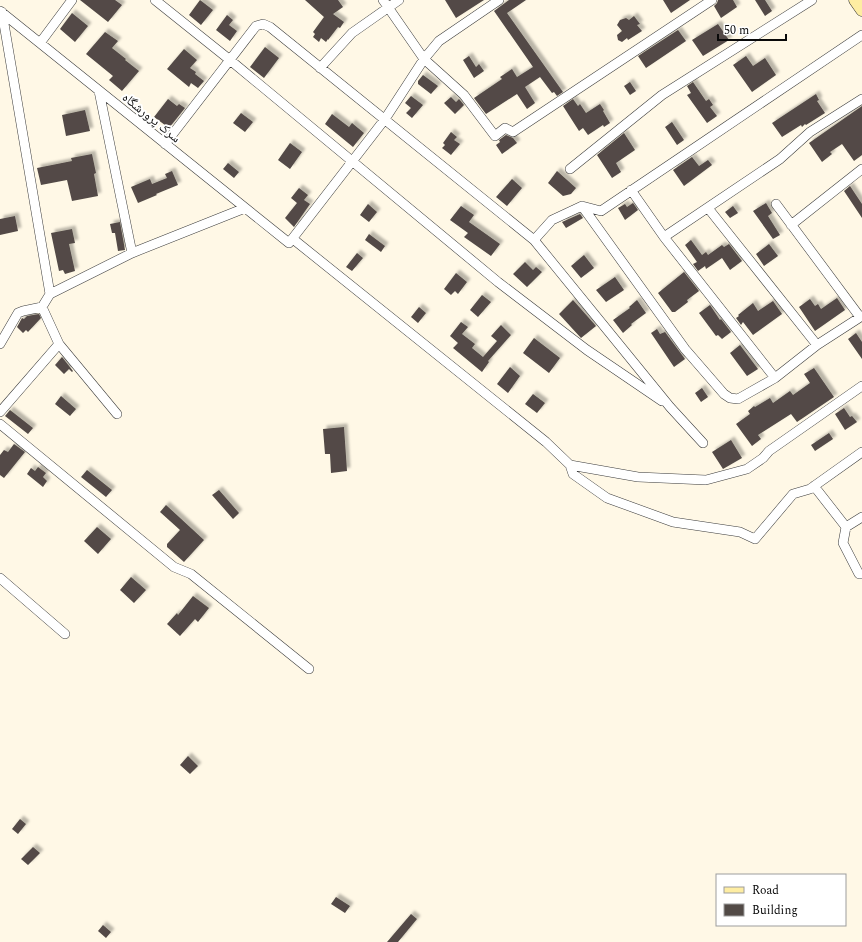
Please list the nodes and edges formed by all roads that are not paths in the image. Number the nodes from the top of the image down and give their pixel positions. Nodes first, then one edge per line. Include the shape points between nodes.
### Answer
1 (72, 0) edge
2 (155, 0) edge
3 (399, 0) edge
4 (500, 0) edge
5 (712, 0) edge
6 (812, 0) edge
7 (855, 0) edge
8 (386, 4) edge
9 (862, 10) edge
10 (1, 12) edge
11 (862, 35) edge
12 (40, 43) junction
13 (424, 59) junction
14 (230, 60) junction
15 (320, 68) junction
16 (99, 90) junction
17 (862, 99) edge
18 (385, 119) junction
19 (165, 144) junction
20 (352, 162) junction
21 (570, 169) dead end
22 (862, 169) edge
23 (631, 190) junction
24 (776, 204) dead end
25 (582, 206) junction
26 (245, 208) junction
27 (708, 208) junction
28 (791, 225) junction
29 (664, 237) junction
30 (534, 240) junction
31 (291, 241) junction
32 (132, 253) junction
33 (50, 294) junction
34 (42, 307) junction
35 (861, 316) edge
36 (0, 344) edge
37 (58, 344) junction
38 (817, 345) junction
39 (775, 378) junction
40 (862, 386) edge
41 (670, 407) junction
42 (0, 412) edge
43 (117, 414) dead end
44 (0, 424) edge
45 (703, 443) dead end
46 (862, 452) edge
47 (570, 465) junction
48 (814, 486) junction
49 (862, 517) edge
50 (846, 527) junction
51 (862, 574) edge
52 (0, 578) edge
53 (65, 634) dead end
54 (310, 669) dead end

1 - 12 street
2 - 14 street
3 - 8 street
4 - 13 street via 439,41
5 - 13 street via 513,132 505,128 495,136 464,95
6 - 21 street via 662,95
7 - 9 street
8 - 13 street
8 - 15 street via 352,33
10 - 12 street, سرک پرورشگاه
10 - 33 street
11 - 23 street
12 - 16 street, سرک پرورشگاه
13 - 18 street
14 - 15 street via 256,26 262,24 270,27
14 - 19 street
14 - 20 street
15 - 18 street
16 - 19 street, سرک پرورشگاه
16 - 32 street
17 - 27 street via 810,132 780,159
18 - 20 street
18 - 30 street
19 - 26 street, سرک پرورشگاه
20 - 31 street
20 - 41 street via 498,282 587,350
22 - 28 street
23 - 25 street via 601,211
23 - 29 street
24 - 28 street
25 - 30 street via 552,220
25 - 39 street via 685,348 724,394 738,399
26 - 31 street, سرک پرورشگاه
26 - 32 street
27 - 29 street
27 - 38 street
28 - 35 street
29 - 39 street
30 - 41 street
31 - 47 street, سرک پرورشگاه via 546,442
32 - 33 street
33 - 34 street
34 - 36 street via 18,313
34 - 37 street
35 - 38 street
37 - 42 street
37 - 43 street
38 - 39 street
40 - 47 street via 747,469 706,480 638,477
41 - 45 street
44 - 54 street via 174,567 191,574
46 - 48 street
47 - 48 street, سرک پرورشگاه via 573,474 607,498 673,522 740,532 755,539 793,494
48 - 50 street
49 - 50 street
50 - 51 street via 843,543 859,574
52 - 53 street

